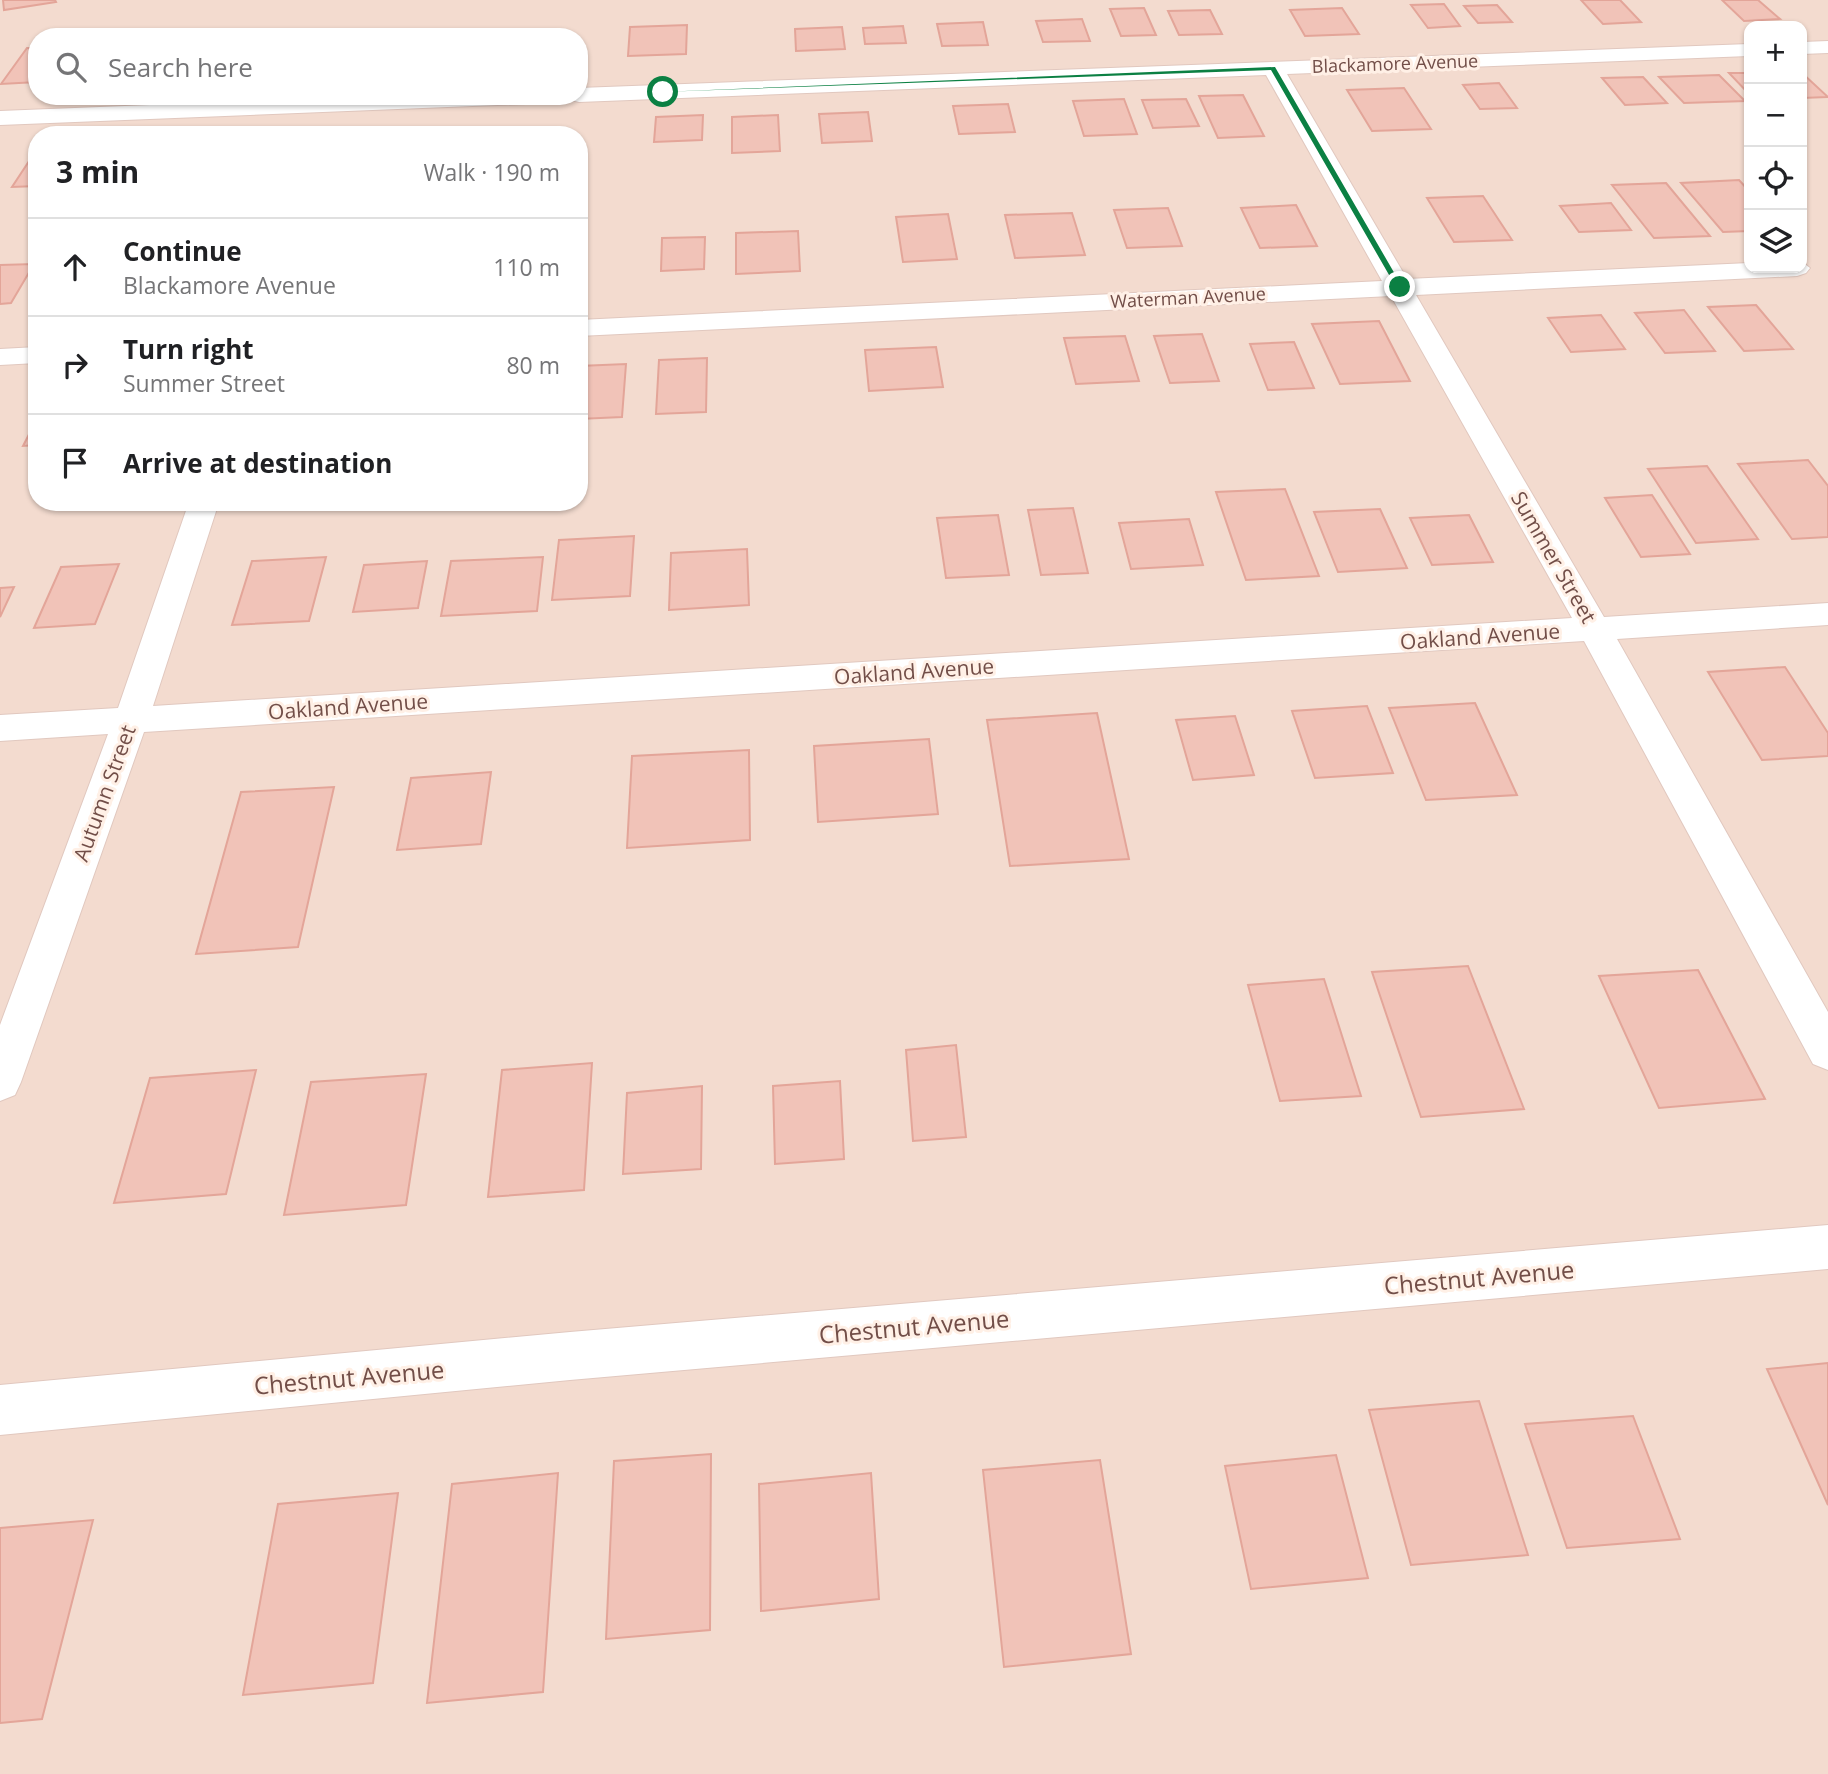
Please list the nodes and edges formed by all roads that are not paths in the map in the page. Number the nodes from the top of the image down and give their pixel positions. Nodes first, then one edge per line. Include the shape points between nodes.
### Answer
1 (1828, 47) edge
2 (1807, 48) edge
3 (1744, 50) edge
4 (1273, 68) junction
5 (588, 95) edge
6 (453, 105) edge
7 (0, 118) edge
8 (1744, 270) edge
9 (1400, 287) junction
10 (588, 328) edge
11 (28, 355) edge
12 (0, 357) edge
13 (201, 511) edge
14 (1828, 614) edge
15 (1594, 628) junction
16 (131, 720) junction
17 (0, 728) edge
18 (1828, 1051) edge
19 (0, 1082) edge
20 (1828, 1247) edge
21 (0, 1410) edge

1 - 2 street
3 - 4 street, Blackamore Avenue
4 - 5 street, Blackamore Avenue
4 - 9 street, Summer Street
6 - 7 street via 345,115
8 - 9 street, Waterman Avenue
9 - 10 street, Waterman Avenue
9 - 15 street, Summer Street
11 - 12 street
13 - 16 street, Autumn Street
14 - 15 street, Oakland Avenue
15 - 16 street, Oakland Avenue
15 - 18 street, Summer Street
16 - 17 street, Oakland Avenue
16 - 19 street, Autumn Street
20 - 21 street, Chestnut Avenue

